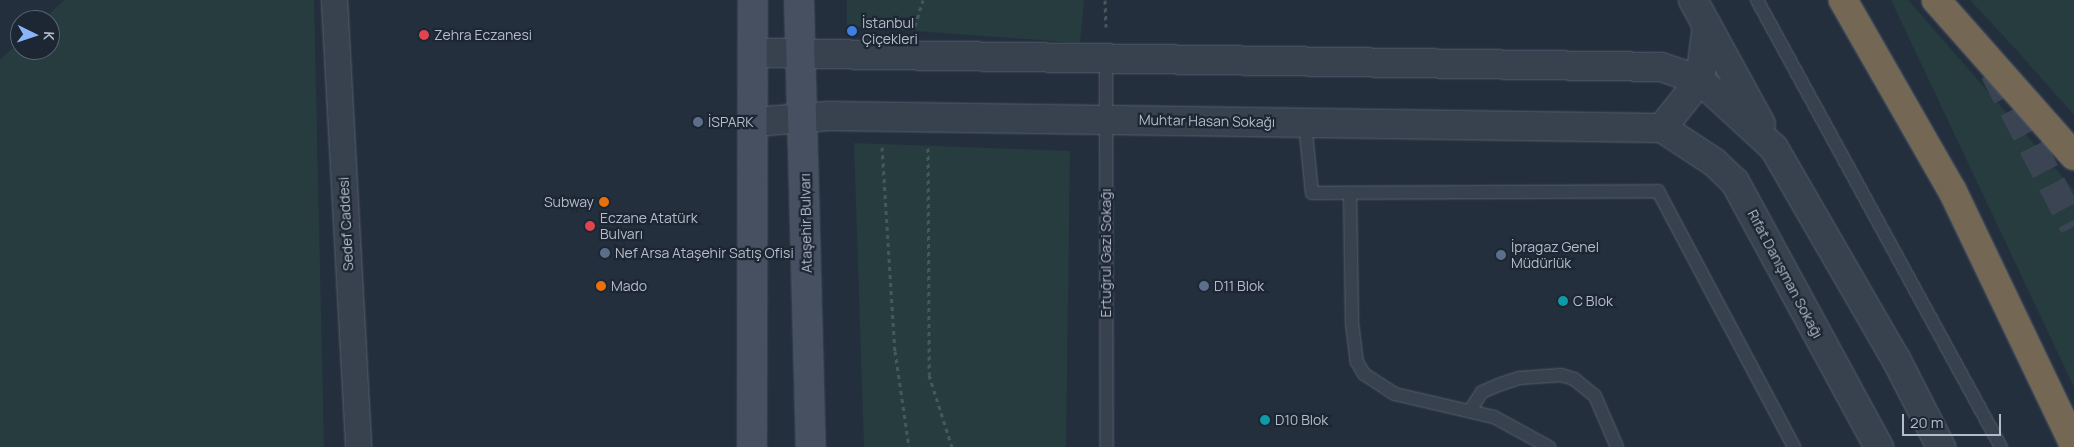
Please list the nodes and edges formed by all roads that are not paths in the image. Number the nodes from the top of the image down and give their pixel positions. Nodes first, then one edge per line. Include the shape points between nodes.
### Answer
1 (334, 0) edge
2 (753, 0) edge
3 (798, 0) edge
4 (1693, 0) edge
5 (1757, 0) edge
6 (1843, 0) edge
7 (1936, 0) edge
8 (1707, 25) junction
9 (753, 53) junction
10 (801, 55) junction
11 (1106, 60) junction
12 (1700, 80) junction
13 (1106, 120) junction
14 (803, 121) junction
15 (753, 122) junction
16 (1305, 123) junction
17 (1662, 128) junction
18 (1774, 148) junction
19 (2074, 156) edge
20 (1350, 193) junction
21 (1471, 409) junction
22 (2074, 445) edge
23 (358, 447) edge
24 (752, 447) edge
25 (811, 447) edge
26 (1107, 447) edge
27 (1549, 447) edge
28 (1617, 447) edge
29 (1794, 447) edge
30 (1879, 447) edge
31 (1941, 447) edge
32 (2000, 447) edge

1 - 23 street, Sedef Caddesi
2 - 9 main road
3 - 10 main road, Ataşehir Bulvarı
4 - 8 street
5 - 32 lane
6 - 22 highway via 1952,190
7 - 19 highway
8 - 12 street
8 - 18 street
9 - 10 street
9 - 15 main road
10 - 11 street
10 - 14 main road, Ataşehir Bulvarı
11 - 12 street via 1661,68
11 - 13 lane, Ertuğrul Gazi Sokağı
12 - 17 street
12 - 18 street
13 - 14 street, Muhtar Hasan Sokağı via 829,116
13 - 16 street, Muhtar Hasan Sokağı
13 - 26 lane, Ertuğrul Gazi Sokağı
14 - 15 street, Muhtar Hasan Sokağı
14 - 25 main road, Ataşehir Bulvarı
15 - 24 main road
16 - 17 street, Muhtar Hasan Sokağı
16 - 20 lane via 1312,194
17 - 30 street, Rıfat Danışman Sokağı via 1714,162 1735,182
18 - 31 street via 1896,358
20 - 21 lane via 1352,323 1357,362 1364,374 1384,390
20 - 29 lane via 1658,191
21 - 27 lane via 1516,427
21 - 28 lane via 1482,392 1501,384 1520,378 1562,375 1574,379 1595,396

